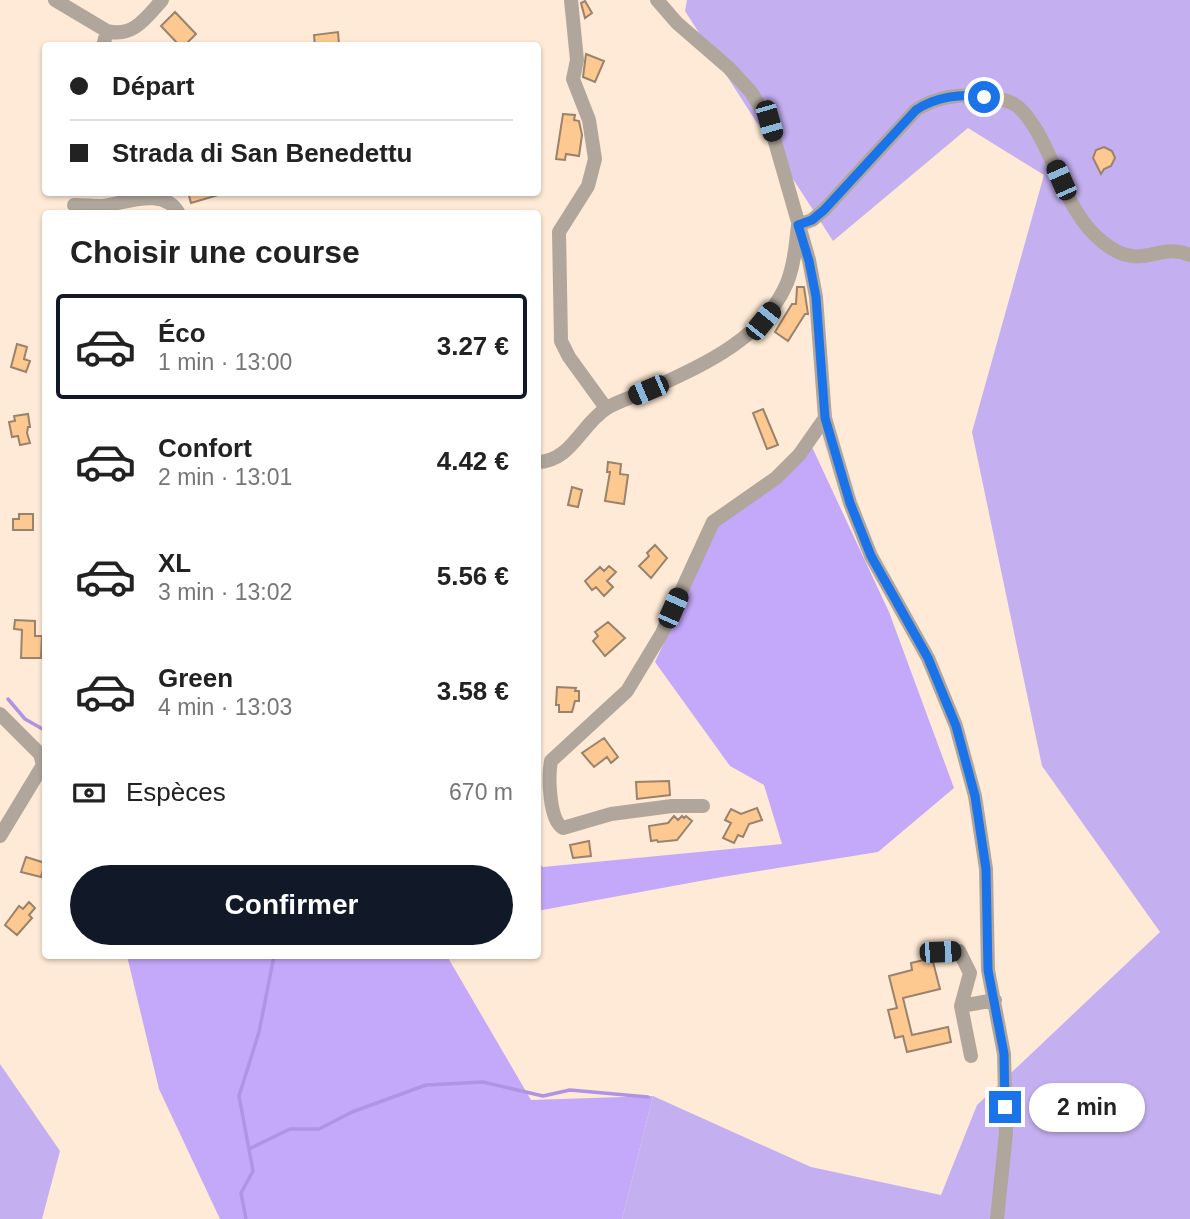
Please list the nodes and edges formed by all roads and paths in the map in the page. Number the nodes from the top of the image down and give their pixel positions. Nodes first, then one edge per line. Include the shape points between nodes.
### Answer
1 (55, 0) edge
2 (162, 0) edge
3 (571, 0) edge
4 (643, 0) edge
5 (657, 0) edge
6 (677, 23) junction
7 (105, 38) edge
8 (74, 204) edge
9 (177, 210) edge
10 (798, 225) junction
11 (1190, 255) edge
12 (606, 408) junction
13 (825, 418) junction
14 (541, 462) edge
15 (0, 714) edge
16 (42, 758) edge
17 (42, 767) edge
18 (703, 806) dead end
19 (0, 836) edge
20 (940, 952) dead end
21 (995, 1000) junction
22 (961, 1006) junction
23 (971, 1056) dead end
24 (997, 1219) edge

1 - 7 street
2 - 7 street via 135,29
3 - 12 street via 577,60 573,79 589,120 595,159 588,186 559,232 562,341
4 - 6 street via 665,21
5 - 6 street
6 - 10 street via 729,68 769,121
8 - 9 street via 102,206 161,199
10 - 11 street via 824,210 916,110 928,102 970,94 1014,104 1029,118 1082,220 1116,253 1131,257 1177,250
10 - 12 street via 788,281 763,321 718,357
10 - 13 street via 816,297
12 - 14 street via 563,453
13 - 18 street via 776,478 713,522 662,633 627,691 551,761 555,821 564,828 611,814
13 - 21 street via 871,556 928,658 956,726 975,796 986,869 988,970
15 - 16 street
17 - 19 street
20 - 22 street via 959,951 970,973
21 - 22 street
21 - 24 street via 1004,1054 1006,1133
22 - 23 street

